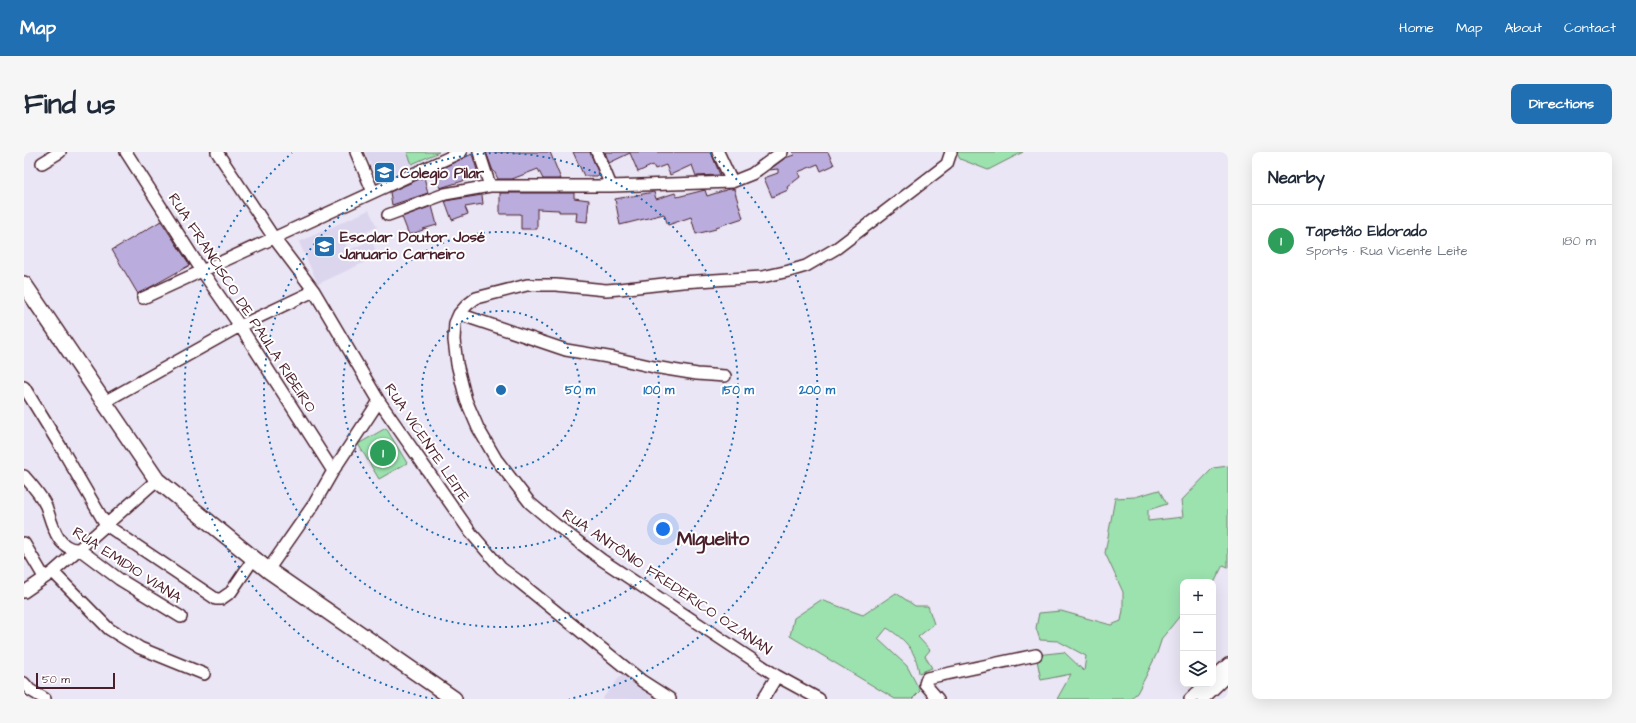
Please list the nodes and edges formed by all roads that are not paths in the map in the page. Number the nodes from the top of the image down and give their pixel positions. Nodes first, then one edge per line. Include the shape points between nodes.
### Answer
1 (60, 152) edge
2 (126, 152) edge
3 (217, 152) edge
4 (356, 152) edge
5 (461, 152) edge
6 (479, 152) edge
7 (597, 152) edge
8 (718, 152) edge
9 (782, 152) edge
10 (951, 152) edge
11 (42, 163) dead end
12 (732, 182) junction
13 (490, 186) junction
14 (611, 186) junction
15 (373, 192) junction
16 (388, 216) dead end
17 (274, 238) junction
18 (202, 271) junction
19 (24, 284) edge
20 (314, 291) junction
21 (143, 298) dead end
22 (459, 314) junction
23 (240, 326) junction
24 (725, 376) dead end
25 (24, 387) edge
26 (379, 401) junction
27 (104, 402) junction
28 (333, 471) junction
29 (24, 476) edge
30 (158, 480) junction
31 (106, 525) junction
32 (24, 543) edge
33 (79, 549) junction
34 (254, 558) junction
35 (268, 570) junction
36 (48, 574) junction
37 (24, 592) edge
38 (181, 617) dead end
39 (1036, 655) dead end
40 (1226, 671) edge
41 (204, 674) dead end
42 (777, 676) junction
43 (1216, 676) edge
44 (24, 683) edge
45 (1203, 687) edge
46 (45, 699) edge
47 (454, 699) edge
48 (670, 699) edge
49 (763, 699) edge
50 (819, 699) edge
51 (938, 699) edge
52 (1190, 699) edge
53 (1204, 699) edge

1 - 11 street
2 - 18 street, RUA FRANCISCO DE PAULA RIBEIRO
3 - 17 street, RUA VICENTE LEITE
4 - 15 street
5 - 15 street
6 - 13 street
7 - 14 street
8 - 12 street
9 - 12 street via 752,174
10 - 22 street via 947,164 837,248 806,266 789,272 762,277 606,290 556,285 526,286 476,298
12 - 14 street
13 - 14 street
13 - 16 street via 445,194
15 - 17 street
17 - 18 street
17 - 20 street, RUA VICENTE LEITE
18 - 21 street
18 - 23 street, RUA FRANCISCO DE PAULA RIBEIRO
19 - 27 street
20 - 23 street
20 - 26 street, RUA VICENTE LEITE
22 - 24 street via 566,350 661,368
22 - 42 street, RUA ANTÔNIO FREDERICO OZANAN via 455,323 454,340 466,400 496,459 530,503 602,560
23 - 27 street
23 - 28 street, RUA FRANCISCO DE PAULA RIBEIRO
25 - 31 street
26 - 28 street
26 - 48 street, RUA VICENTE LEITE via 471,533 501,568 642,681
27 - 30 street
28 - 35 street via 314,504
29 - 33 street, RUA EMIDIO VIANA via 42,499 62,542 69,549
30 - 31 street
30 - 34 street
31 - 33 street
31 - 34 street via 216,598 222,599 231,592
32 - 36 street
33 - 36 street
33 - 38 street, RUA EMIDIO VIANA via 119,579
34 - 35 street
35 - 47 street
36 - 37 street
36 - 41 street via 108,629 140,648
39 - 51 street via 927,678 925,684
40 - 43 street
40 - 53 street
42 - 49 street
42 - 50 street, RUA ANTÔNIO FREDERICO OZANAN
44 - 46 street
45 - 52 street

